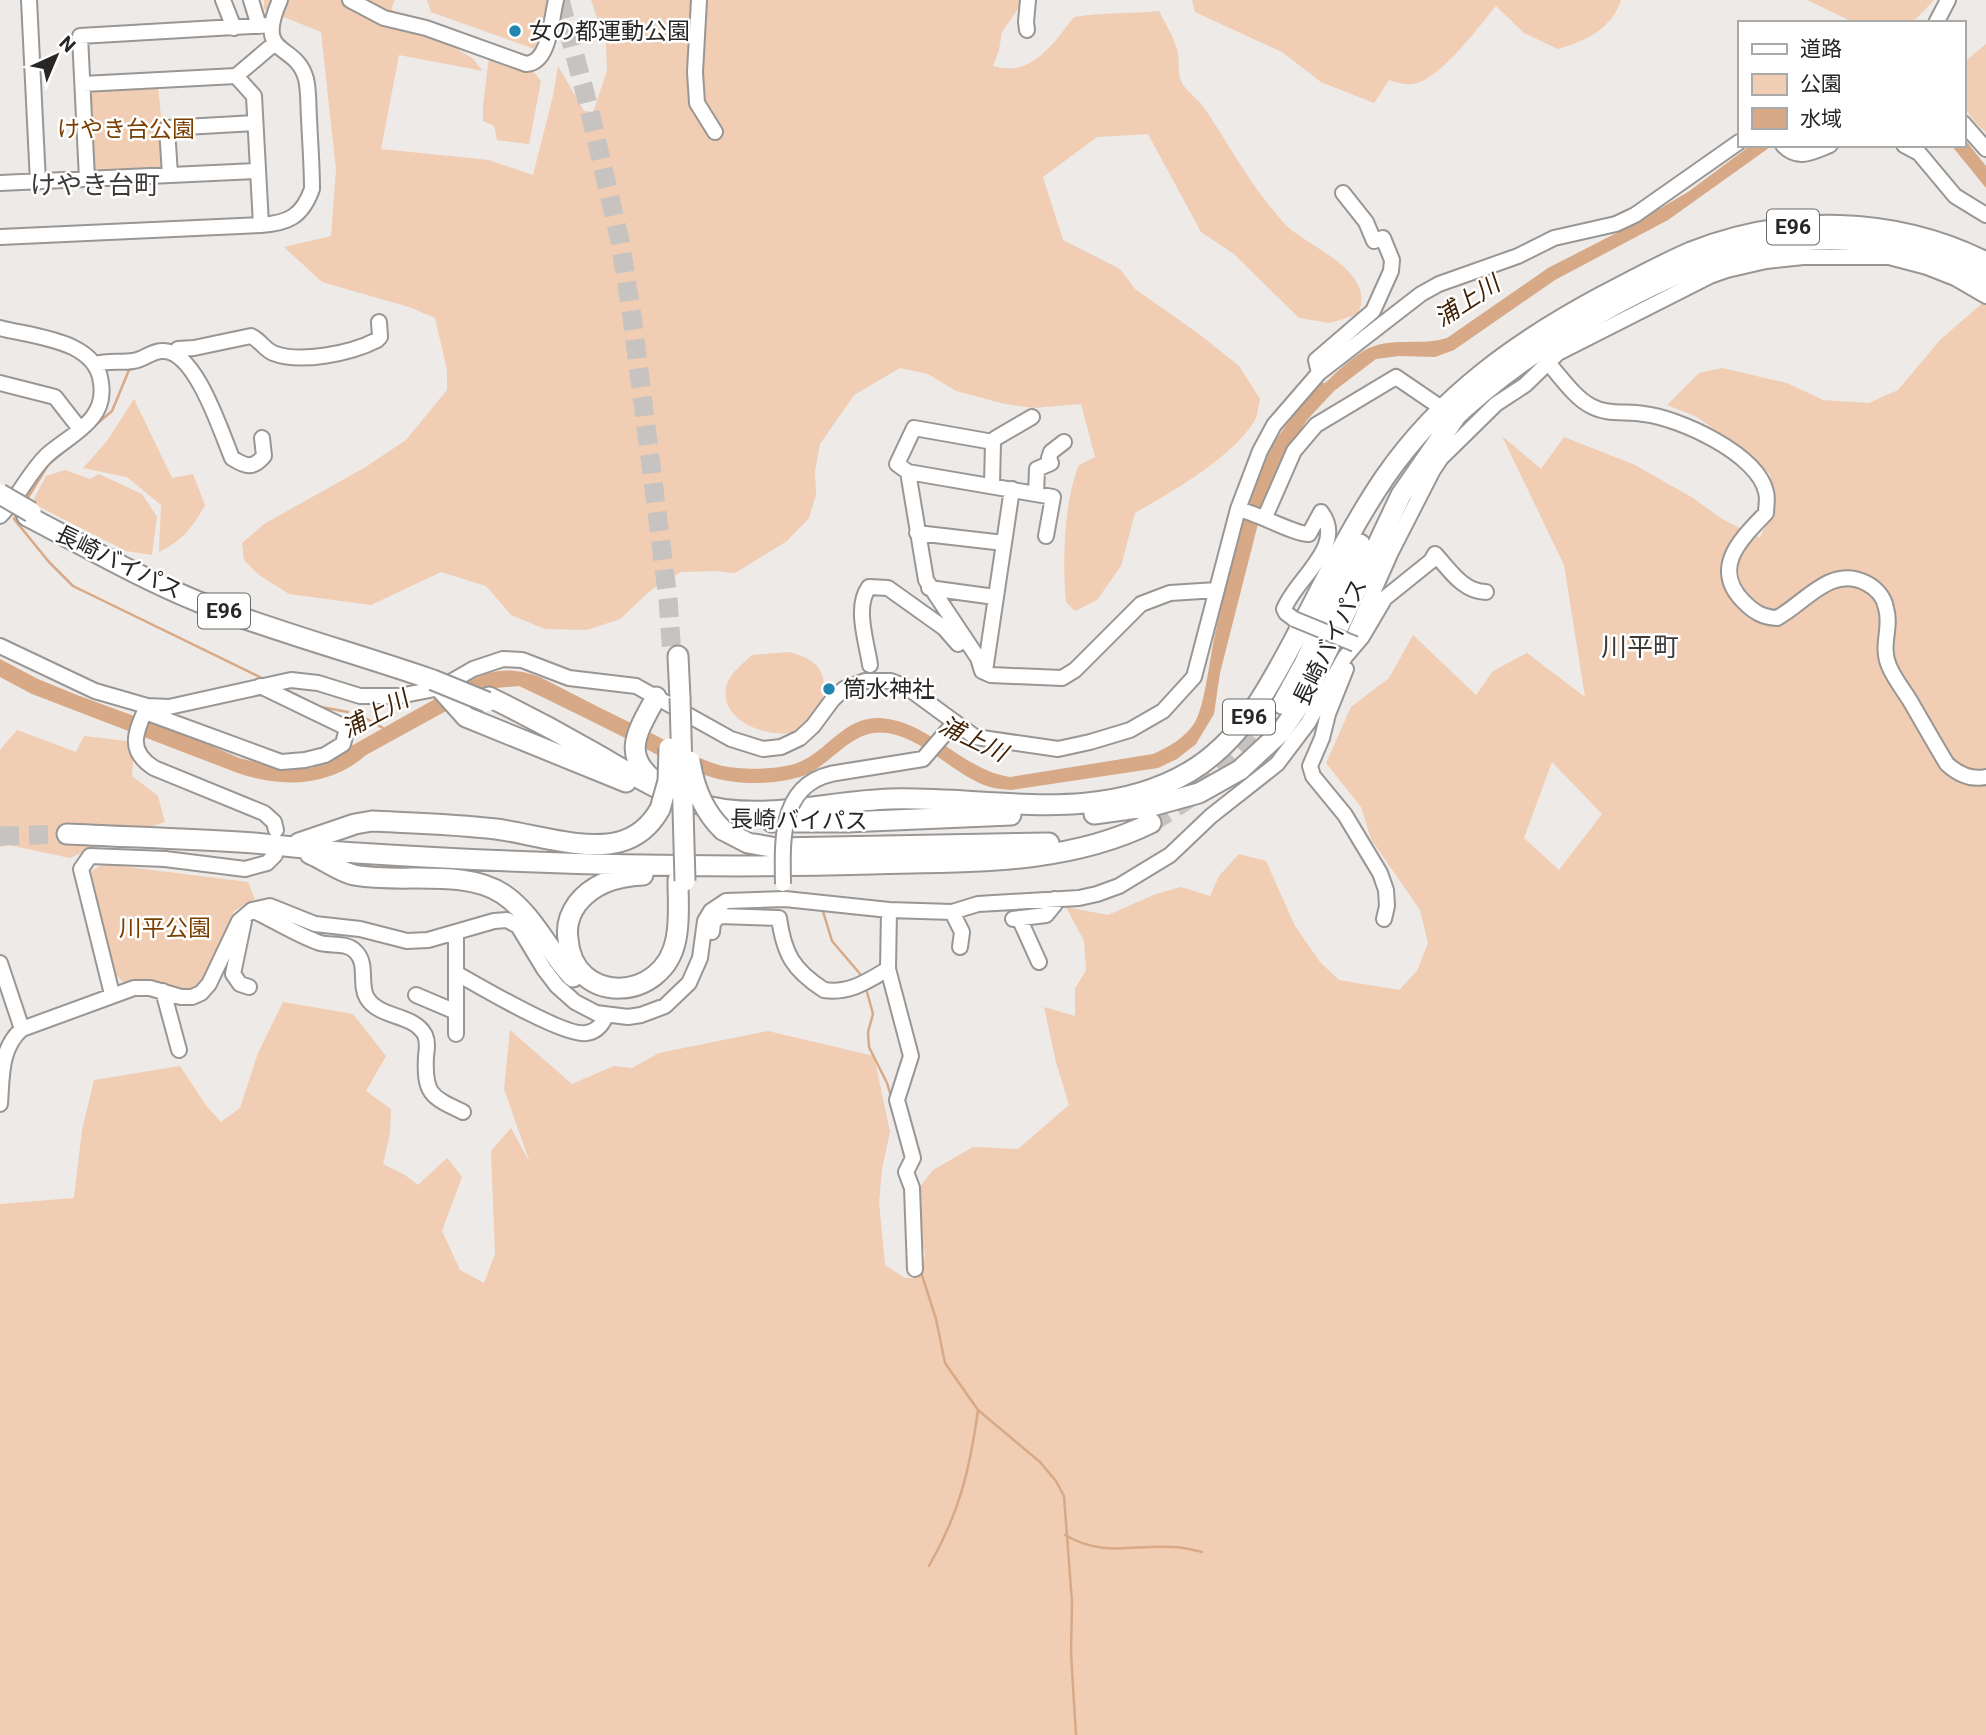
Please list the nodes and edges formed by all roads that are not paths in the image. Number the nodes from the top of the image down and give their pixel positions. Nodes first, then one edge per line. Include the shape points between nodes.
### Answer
1 (29, 0) edge
2 (223, 0) edge
3 (251, 0) edge
4 (280, 0) edge
5 (350, 0) edge
6 (556, 0) edge
7 (699, 0) edge
8 (1028, 0) edge
9 (1948, 0) edge
10 (1937, 21) edge
11 (265, 26) junction
12 (234, 29) junction
13 (1027, 30) dead end
14 (275, 43) junction
15 (236, 76) junction
16 (83, 84) junction
17 (255, 123) junction
18 (1965, 125) edge
19 (715, 132) dead end
20 (1738, 143) edge
21 (1825, 147) edge
22 (1908, 147) edge
23 (1786, 148) edge
24 (1986, 149) edge
25 (257, 171) junction
26 (170, 175) junction
27 (87, 179) junction
28 (38, 182) junction
29 (0, 183) edge
30 (1343, 193) dead end
31 (1986, 215) edge
32 (261, 225) junction
33 (0, 237) edge
34 (1985, 279) edge
35 (379, 322) dead end
36 (0, 328) edge
37 (175, 354) junction
38 (95, 363) junction
39 (1549, 364) junction
40 (1319, 373) junction
41 (0, 383) edge
42 (1032, 417) dead end
43 (1453, 417) junction
44 (80, 429) junction
45 (262, 438) dead end
46 (993, 442) junction
47 (1064, 442) dead end
48 (908, 472) junction
49 (992, 485) junction
50 (1012, 489) junction
51 (0, 494) edge
52 (1036, 494) junction
53 (0, 501) edge
54 (1241, 510) junction
55 (29, 514) junction
56 (0, 516) edge
57 (1265, 517) junction
58 (917, 533) junction
59 (1046, 536) dead end
60 (1349, 538) junction
61 (1004, 543) junction
62 (929, 588) junction
63 (1217, 590) junction
64 (1486, 592) dead end
65 (995, 597) junction
66 (1355, 644) junction
67 (0, 646) edge
68 (675, 656) tunnel mouth
69 (870, 665) dead end
70 (984, 672) junction
71 (438, 684) junction
72 (260, 687) junction
73 (669, 697) junction
74 (488, 699) junction
75 (1282, 704) tunnel mouth
76 (146, 709) junction
77 (951, 727) junction
78 (1218, 762) dead end
79 (1986, 777) edge
80 (638, 786) junction
81 (722, 809) junction
82 (1130, 821) tunnel mouth
83 (1152, 823) tunnel mouth
84 (276, 830) dead end
85 (67, 834) tunnel mouth
86 (1049, 843) junction
87 (299, 846) junction
88 (1096, 846) junction
89 (275, 855) dead end
90 (682, 881) junction
91 (785, 899) junction
92 (1054, 900) junction
93 (889, 910) junction
94 (952, 912) junction
95 (248, 913) junction
96 (1384, 919) dead end
97 (456, 932) junction
98 (960, 947) dead end
99 (700, 957) junction
100 (1039, 962) dead end
101 (0, 963) edge
102 (888, 969) junction
103 (456, 974) junction
104 (249, 987) dead end
105 (163, 991) junction
106 (113, 995) junction
107 (416, 995) dead end
108 (456, 1012) junction
109 (606, 1016) junction
110 (22, 1028) junction
111 (456, 1034) dead end
112 (179, 1050) dead end
113 (0, 1104) edge
114 (463, 1112) dead end
115 (915, 1269) dead end

1 - 28 street
2 - 12 street
3 - 11 street
4 - 11 street
5 - 6 street via 384,18 532,64 542,57
7 - 19 street via 697,103
8 - 13 street
9 - 10 street
11 - 12 street
11 - 14 street
12 - 16 street via 80,36
14 - 15 street
14 - 32 street via 306,78 312,189 296,214 283,223
15 - 16 street
15 - 17 street via 254,96
16 - 27 street
17 - 25 street
17 - 26 street via 167,128
18 - 24 street
20 - 40 street via 1616,224 1554,238 1439,284
21 - 23 street via 1804,156
22 - 31 street via 1919,153 1955,196
25 - 26 street
25 - 32 street
26 - 27 street
27 - 28 street
28 - 29 street
30 - 40 street via 1374,240 1383,238 1392,260 1391,271 1373,311 1316,360
32 - 33 street
34 - 39 street via 1955,278 1889,257 1766,261 1710,276 1558,353
34 - 43 highway, 長崎バイパス / E96 via 1931,256 1861,241 1804,240 1741,251 1658,282 1573,328 1509,369
34 - 60 highway, 長崎バイパス / E96 via 1952,247 1880,229 1832,225 1759,231 1672,260 1553,324 1488,367 1405,451
35 - 37 street via 377,340 320,356 277,355 251,336 178,349
36 - 38 street via 72,346
37 - 38 street via 156,351 135,361
37 - 45 street via 200,384 232,458 241,464 257,464 264,456
38 - 44 street via 103,394 99,408
39 - 43 street via 1496,404
39 - 79 street via 1588,405 1604,412 1643,414 1692,427 1750,464 1766,492 1766,513 1732,554 1730,580 1736,594 1755,614 1777,618 1840,577 1872,586 1887,609 1884,649 1890,668 1947,764 1968,776
40 - 54 street via 1274,425 1260,451
41 - 44 street via 55,397
42 - 46 street
43 - 57 street via 1396,377 1316,425 1294,451
43 - 66 street via 1441,458 1417,497 1354,636
43 - 75 highway, 長崎バイパス / E96 via 1410,464 1372,522
43 - 80 highway, 長崎バイパス / E96 via 1401,495 1298,710 1256,757 1199,793 1101,814 748,822 690,811
44 - 56 street via 39,464
46 - 48 street via 914,428 897,464
46 - 49 street
47 - 52 street via 1051,452 1051,463 1037,469
48 - 49 street
48 - 58 street
49 - 50 street
50 - 52 street
50 - 61 street
51 - 55 highway, 長崎バイパス / E96, bridge
52 - 59 street via 1053,497
53 - 55 highway, 長崎バイパス / E96
54 - 57 street
54 - 63 street
55 - 71 highway, 長崎バイパス / E96 via 199,594
57 - 66 street, bridge via 1301,535 1310,534 1321,512 1328,521 1324,551 1284,609 1294,620
58 - 61 street
58 - 62 street
60 - 78 highway, 長崎バイパス / E96 via 1276,692
60 - 81 highway, 長崎バイパス / E96 via 1256,708 1207,760 1169,783 1121,798 1072,804 929,798 846,801 761,813
61 - 65 street
62 - 65 street
62 - 70 street
63 - 70 street via 1170,593 1141,604 1062,678
63 - 77 street via 1194,677 1163,711 1130,730 1058,749 975,737
64 - 66 street via 1464,585 1435,554 1385,598
65 - 70 street
66 - 92 street via 1308,723 1277,764 1170,855 1119,886
66 - 96 street via 1310,766 1380,873 1386,890
67 - 76 street via 95,691
68 - 73 highway
69 - 70 street via 862,606 866,590 873,586 888,588 944,628
71 - 72 street via 399,695 360,696 291,680
71 - 73 street via 503,659 522,660 569,678 636,687
71 - 74 highway, 長崎バイパス / E96
71 - 80 highway via 458,711 475,721
72 - 76 street
72 - 76 street via 347,728 343,744 325,755 281,762
73 - 77 street via 731,739 764,749 800,738 844,689 865,681 891,681 908,688
73 - 81 highway via 645,718 636,738 640,767 672,790
73 - 86 highway, bridge via 697,789 709,813 723,830 748,843 777,848
73 - 87 highway, bridge via 668,781 660,808 652,822 626,839 610,844 573,842 495,829 372,821
73 - 90 highway, bridge
74 - 80 highway, 長崎バイパス / E96
74 - 81 highway, 長崎バイパス / E96 via 661,790
76 - 84 street via 135,742 141,758 264,813
77 - 91 street, bridge via 928,756 826,774 801,790 783,831
82 - 86 highway, 長崎バイパス via 1094,835
83 - 88 highway, 長崎バイパス
85 - 87 highway, 長崎バイパス
86 - 87 highway, 長崎バイパス via 937,854 660,861 463,849
87 - 88 highway, 長崎バイパス via 565,863 754,866 1012,859
87 - 90 highway via 353,874 468,881 495,890 528,917 579,982 614,999 650,992 674,969 686,927
88 - 90 highway via 1054,861 989,870 629,875 596,887 573,911 567,929 575,964 592,981 611,988 630,988 653,978 668,960 676,940
89 - 106 street via 267,863 245,869 90,856 81,869
91 - 93 street
91 - 99 street via 717,905 705,920
92 - 94 street via 978,904
92 - 100 street via 1046,915 1016,918
93 - 94 street
93 - 102 street
94 - 98 street via 962,932
95 - 97 street via 270,906 315,924 407,941
95 - 104 street via 233,974
95 - 105 street via 239,921 201,993 181,997
95 - 114 street via 358,953 365,996 379,1010 421,1030 427,1042 427,1079 435,1099
97 - 103 street
97 - 109 street via 494,921 513,922 557,986 587,1010
99 - 102 street via 719,916 779,918 789,958 824,990 862,985
99 - 109 street via 689,984 665,1006 641,1015
101 - 110 street
102 - 115 street via 911,1056 897,1100 912,1158 906,1172 912,1188
103 - 108 street
103 - 109 street via 563,1030 587,1034
105 - 106 street via 134,988
105 - 112 street
106 - 110 street
107 - 108 street
108 - 111 street
110 - 113 street via 11,1038 5,1054

